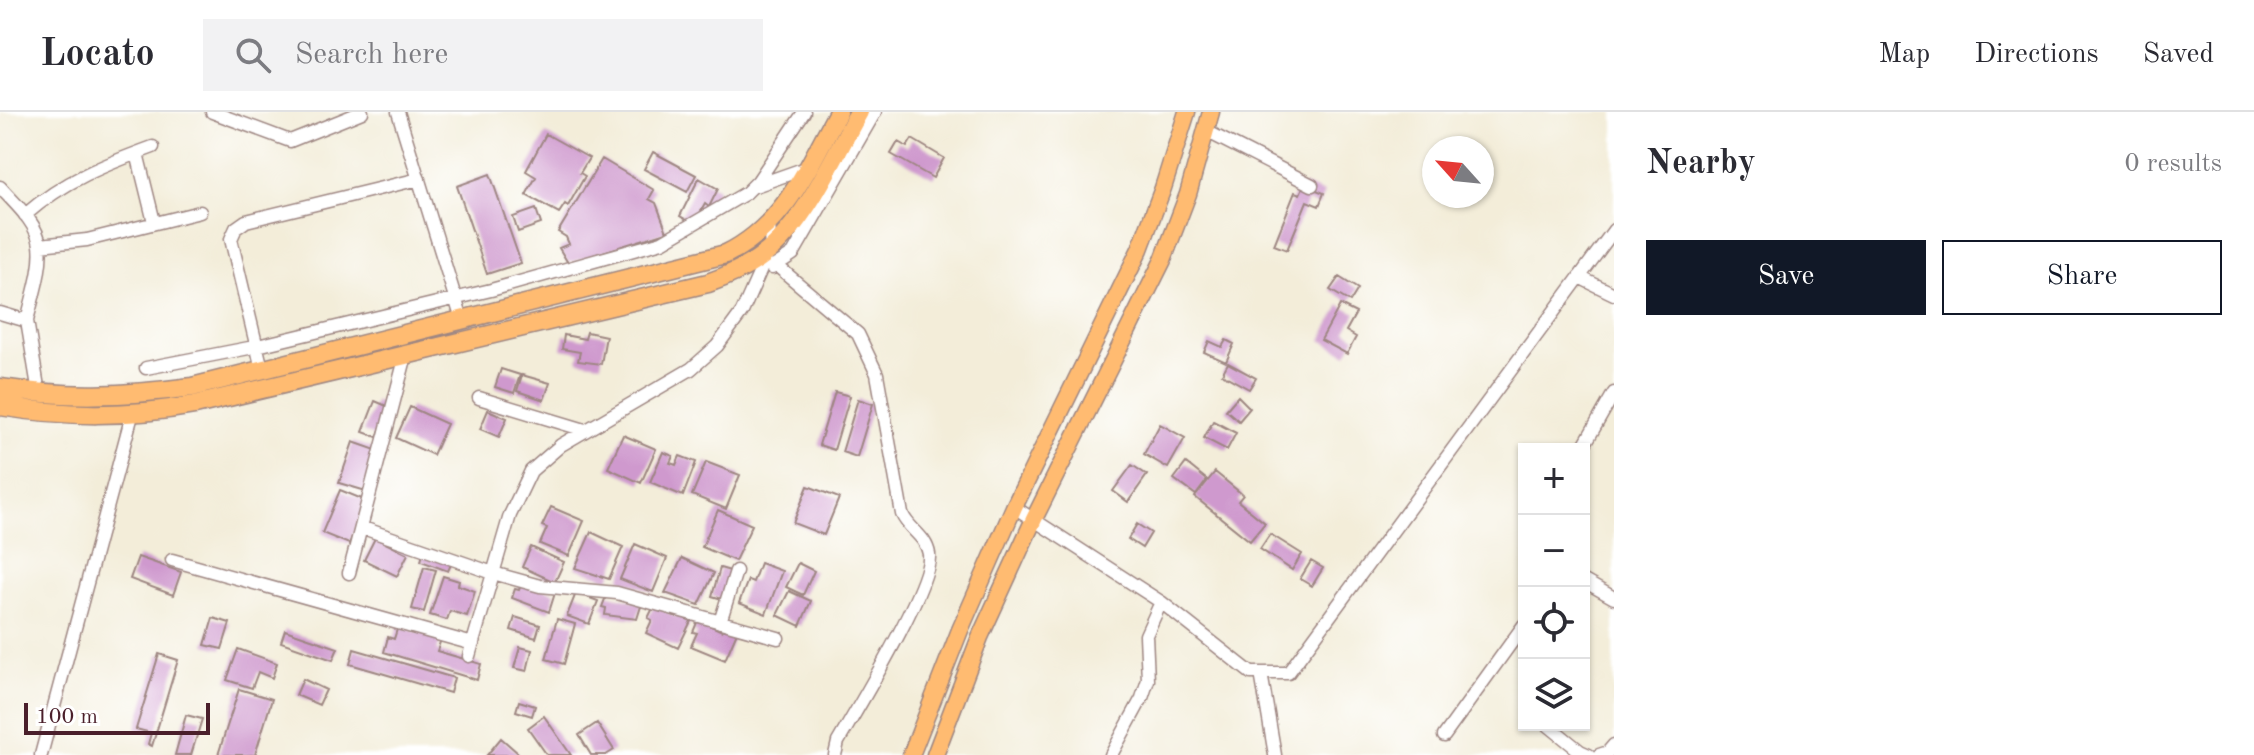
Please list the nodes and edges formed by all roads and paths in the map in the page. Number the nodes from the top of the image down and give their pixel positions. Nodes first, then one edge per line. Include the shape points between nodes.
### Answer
1 (212, 112) edge
2 (362, 112) edge
3 (398, 112) edge
4 (804, 112) edge
5 (838, 112) edge
6 (859, 112) edge
7 (875, 112) edge
8 (1187, 112) edge
9 (1211, 112) edge
10 (1206, 131) junction
11 (153, 147) dead end
12 (137, 153) junction
13 (806, 168) junction
14 (419, 179) junction
15 (1312, 185) dead end
16 (0, 187) edge
17 (752, 187) junction
18 (200, 212) dead end
19 (25, 215) junction
20 (154, 222) junction
21 (769, 225) junction
22 (1614, 230) edge
23 (40, 245) junction
24 (774, 256) junction
25 (1579, 277) junction
26 (757, 279) junction
27 (1614, 294) edge
28 (456, 299) junction
29 (0, 313) edge
30 (462, 320) junction
31 (27, 321) junction
32 (257, 346) junction
33 (406, 355) junction
34 (146, 368) dead end
35 (262, 369) junction
36 (0, 388) edge
37 (39, 393) junction
38 (1614, 393) edge
39 (479, 398) dead end
40 (0, 406) edge
41 (132, 415) junction
42 (585, 430) junction
43 (1585, 443) edge
44 (1014, 507) junction
45 (1034, 519) junction
46 (363, 528) junction
47 (172, 560) dead end
48 (736, 571) dead end
49 (349, 573) dead end
50 (493, 573) junction
51 (1590, 584) edge
52 (1614, 598) edge
53 (1161, 602) junction
54 (720, 622) junction
55 (1518, 633) edge
56 (778, 638) dead end
57 (1261, 673) junction
58 (1555, 731) edge
59 (1444, 736) dead end
60 (1614, 745) edge
61 (41, 755) edge
62 (835, 755) edge
63 (911, 755) edge
64 (935, 755) edge
65 (1111, 755) edge
66 (1275, 755) edge
67 (1589, 755) edge
68 (1599, 755) edge

1 - 2 street via 290,141
3 - 14 street
4 - 17 street
5 - 13 highway
6 - 24 highway
7 - 24 street via 793,254
8 - 44 main road via 1140,249
9 - 10 main road
10 - 15 street
10 - 45 main road via 1163,260
11 - 12 street
12 - 19 street via 65,183
12 - 20 street
13 - 17 street
13 - 21 highway
14 - 28 street
14 - 32 street via 246,221 236,228 231,239
16 - 19 street
17 - 28 street via 662,242
18 - 20 street
19 - 23 street
20 - 23 street via 87,240
21 - 24 street
21 - 30 highway via 726,254
22 - 25 street
23 - 31 street
24 - 26 street
24 - 26 street
24 - 33 highway via 708,283
24 - 62 street via 858,334 870,353 902,514 930,557 923,587
25 - 27 street
25 - 57 street via 1288,673
26 - 42 street via 734,323 691,369
28 - 30 street
28 - 32 street
29 - 31 street
30 - 35 highway
31 - 37 street
32 - 34 street
32 - 35 street
33 - 41 highway
33 - 46 street
35 - 37 highway via 155,392
36 - 37 highway
38 - 43 street
39 - 42 street
40 - 41 highway via 72,415
41 - 61 street
42 - 50 street via 531,471 510,515
44 - 45 street
44 - 63 main road
45 - 53 street
45 - 64 main road via 980,637
46 - 49 street
46 - 50 street
47 - 50 street via 471,650
48 - 54 street
50 - 54 street via 540,586 617,593
51 - 52 street
53 - 57 street via 1229,658 1251,673
53 - 65 street via 1146,635 1148,680
54 - 56 street
55 - 59 street
57 - 66 street
58 - 67 street
60 - 68 street

